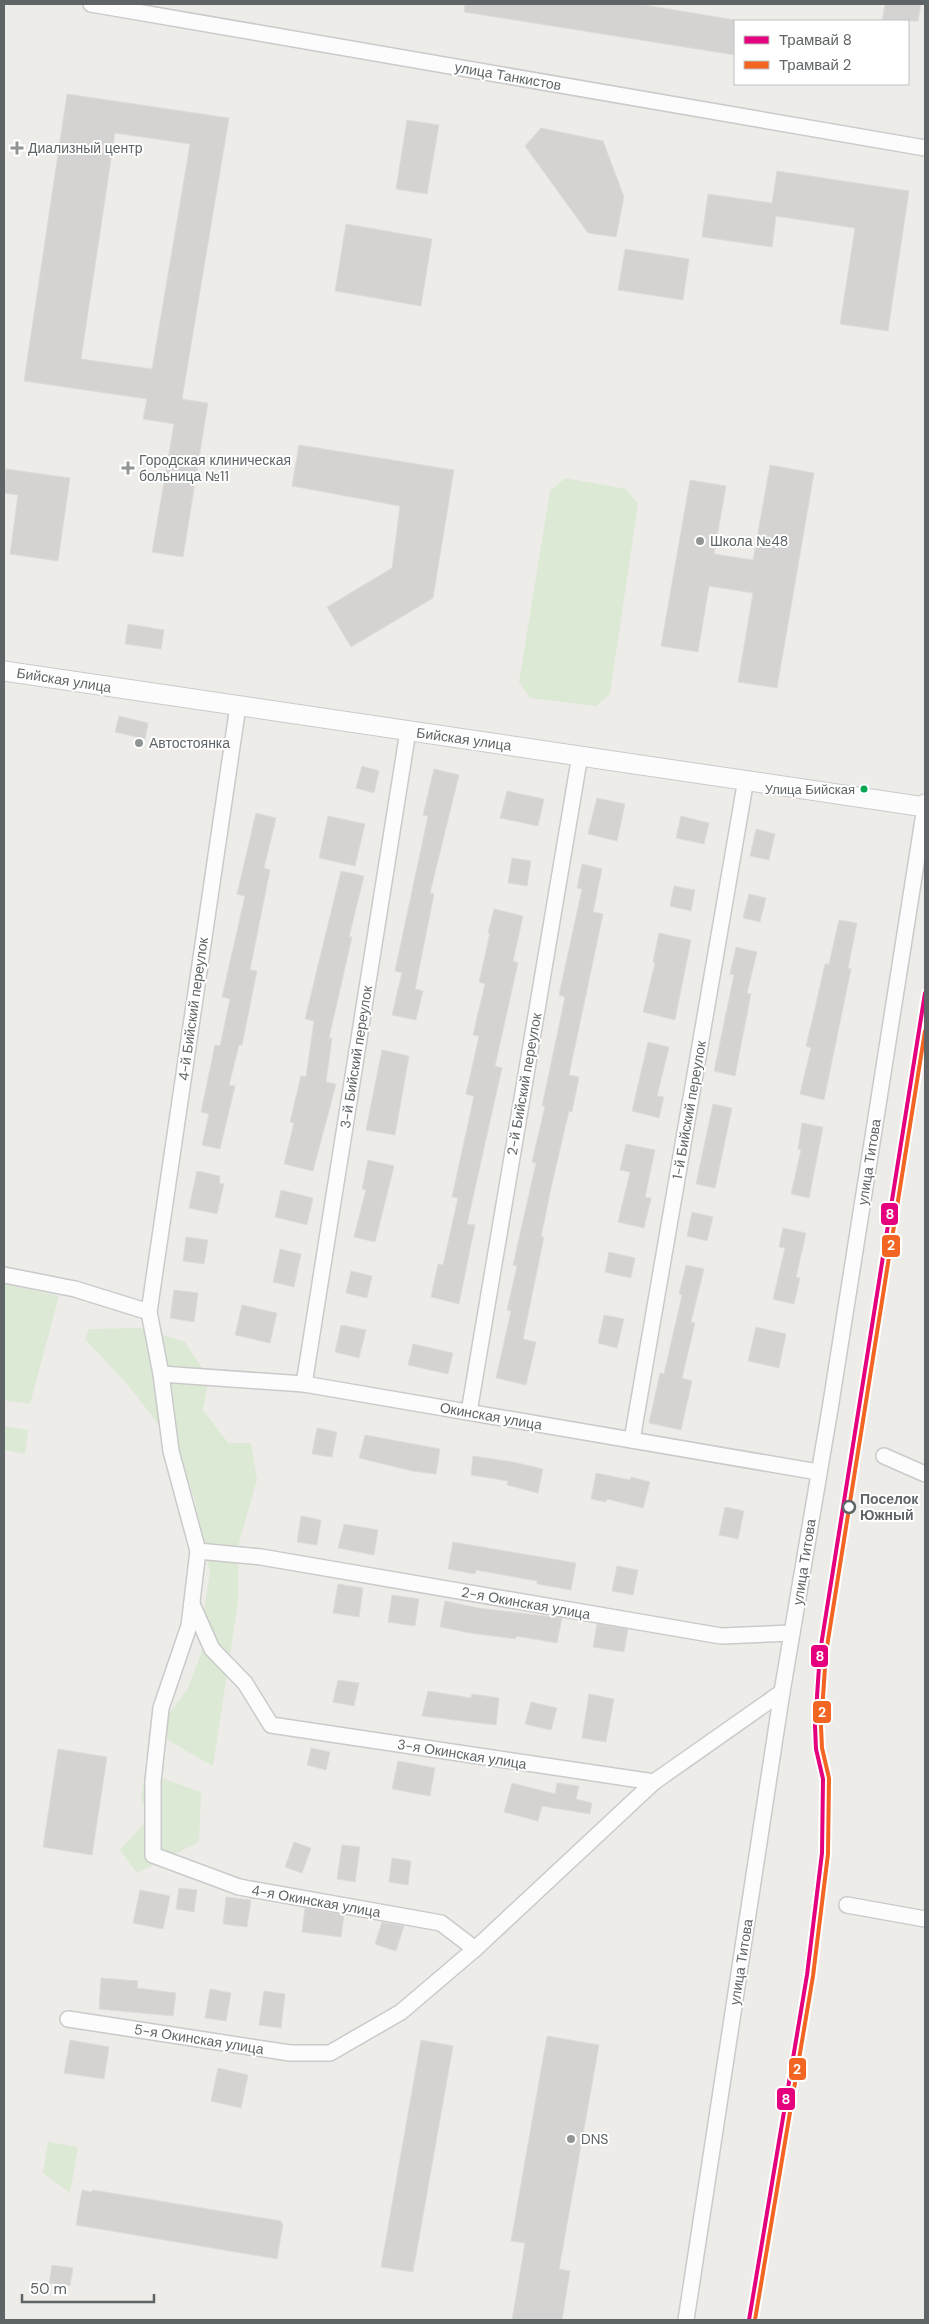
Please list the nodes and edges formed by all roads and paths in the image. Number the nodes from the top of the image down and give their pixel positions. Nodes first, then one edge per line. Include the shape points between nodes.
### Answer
1 (91, 4) edge
2 (925, 148) edge
3 (4, 671) edge
4 (238, 706) junction
5 (408, 731) junction
6 (580, 755) junction
7 (746, 779) junction
8 (925, 806) edge
9 (4, 1275) edge
10 (149, 1312) junction
11 (161, 1374) junction
12 (304, 1384) junction
13 (468, 1412) junction
14 (632, 1440) junction
15 (884, 1456) dead end
16 (818, 1472) junction
17 (925, 1474) edge
18 (198, 1551) junction
19 (192, 1604) junction
20 (792, 1634) junction
21 (782, 1692) junction
22 (654, 1782) junction
23 (847, 1905) dead end
24 (925, 1919) edge
25 (475, 1949) junction
26 (68, 2019) dead end
27 (686, 2320) edge

1 - 2 street, улица Танкистов
3 - 4 street, Бийская улица
4 - 5 street, Бийская улица
4 - 10 street, 4-й Бийский переулок
5 - 6 street, Бийская улица
5 - 12 street, 3-й Бийский переулок
6 - 7 street, Бийская улица
6 - 13 street, 2-й Бийский переулок
7 - 8 street, Бийская улица
7 - 14 street, 1-й Бийский переулок
8 - 16 street, улица Титова
9 - 10 street via 75,1290
10 - 11 street, 4-й Бийский переулок
11 - 12 street, Окинская улица
11 - 18 street, 4-й Бийский переулок via 171,1451
12 - 13 street, Окинская улица
13 - 14 street, Окинская улица
14 - 16 street, Окинская улица
15 - 17 street
16 - 20 street, улица Титова
18 - 19 street
18 - 20 street, 2-я Окинская улица via 260,1557 722,1636
19 - 22 street, 3-я Окинская улица via 212,1649 245,1683 271,1725
19 - 25 street, 4-я Окинская улица via 189,1626 161,1708 153,1781 153,1855 239,1887 441,1923
20 - 21 street, улица Титова
21 - 22 street
21 - 27 street, улица Титова
22 - 25 street
23 - 24 street
25 - 26 street, 5-я Окинская улица via 401,2012 330,2053 290,2053

